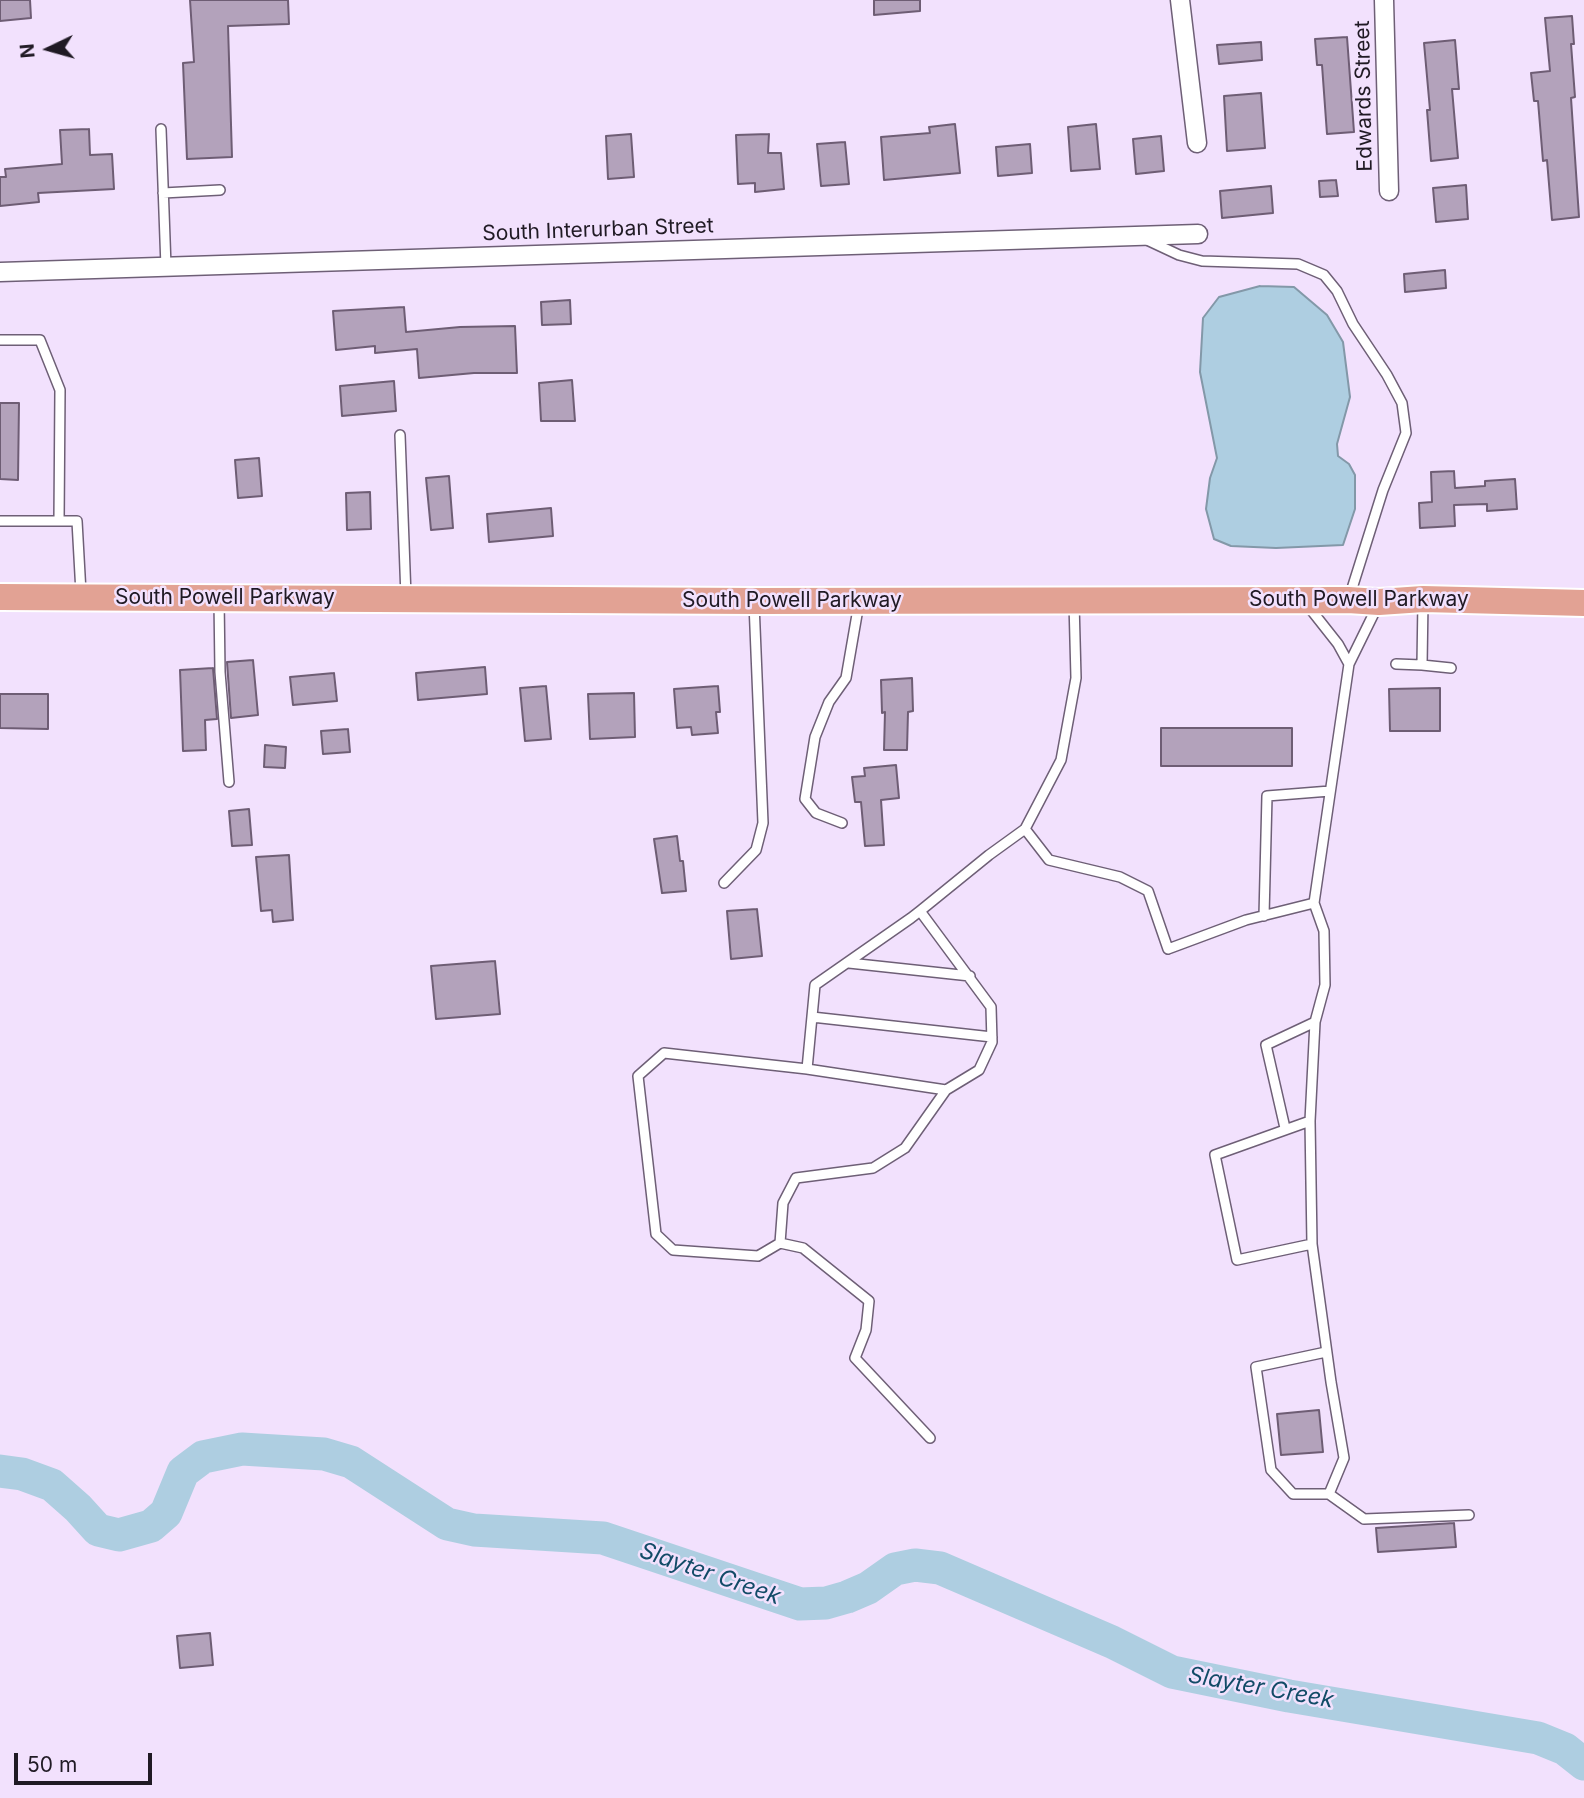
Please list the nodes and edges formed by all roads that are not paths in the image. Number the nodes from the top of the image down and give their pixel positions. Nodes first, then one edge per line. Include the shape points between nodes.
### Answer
1 (1180, 0) edge
2 (1384, 0) edge
3 (160, 129) dead end
4 (1197, 143) dead end
5 (220, 190) dead end
6 (1389, 191) dead end
7 (163, 193) junction
8 (1198, 234) dead end
9 (1140, 236) junction
10 (166, 267) junction
11 (0, 272) edge
12 (0, 340) edge
13 (400, 435) dead end
14 (0, 521) edge
15 (59, 521) junction
16 (0, 597) edge
17 (81, 597) junction
18 (219, 598) junction
19 (406, 598) junction
20 (1423, 599) junction
21 (1074, 600) junction
22 (1304, 600) junction
23 (1348, 600) junction
24 (754, 601) junction
25 (859, 601) junction
26 (1380, 602) junction
27 (1584, 603) edge
28 (1349, 664) junction
29 (1396, 664) dead end
30 (1422, 665) junction
31 (1451, 668) dead end
32 (229, 782) dead end
33 (1330, 791) junction
34 (842, 823) dead end
35 (1025, 829) junction
36 (724, 883) dead end
37 (1314, 903) junction
38 (920, 911) junction
39 (1264, 916) junction
40 (849, 963) junction
41 (970, 976) junction
42 (812, 1017) junction
43 (1315, 1022) junction
44 (992, 1037) junction
45 (807, 1069) junction
46 (946, 1090) junction
47 (1310, 1121) junction
48 (1285, 1128) junction
49 (780, 1243) junction
50 (1312, 1244) junction
51 (1326, 1352) junction
52 (930, 1438) dead end
53 (1329, 1494) junction
54 (1469, 1515) dead end

1 - 4 street
2 - 6 street, Edwards Street
3 - 7 lane
5 - 7 lane
7 - 10 lane
8 - 9 street, South Interurban Street
9 - 10 street, South Interurban Street
9 - 23 lane via 1202,261 1298,264 1324,275 1387,375 1402,403 1406,433
10 - 11 street, South Interurban Street
12 - 15 lane via 40,340 60,390
13 - 19 lane
14 - 15 lane
15 - 17 lane via 77,521
16 - 17 main road, South Powell Parkway
17 - 18 main road, South Powell Parkway
18 - 19 main road, South Powell Parkway
18 - 32 lane
19 - 24 main road, South Powell Parkway
20 - 26 main road, South Powell Parkway
20 - 27 main road, South Powell Parkway
20 - 30 lane
21 - 22 main road, South Powell Parkway
21 - 25 main road, South Powell Parkway
21 - 35 lane via 1076,678 1061,760
22 - 23 main road, South Powell Parkway
22 - 28 lane
23 - 26 main road, South Powell Parkway
24 - 25 main road, South Powell Parkway
24 - 36 lane via 763,823 756,850
25 - 34 lane via 846,678 829,702 814,737 805,799 816,813
26 - 28 lane
28 - 33 lane
29 - 30 lane
30 - 31 lane
33 - 37 lane
33 - 39 lane via 1268,796
35 - 38 lane
35 - 39 lane via 1049,860 1120,877 1148,891 1168,949
37 - 39 lane
37 - 43 lane via 1324,931 1325,985
38 - 40 lane
38 - 41 lane
40 - 41 lane
40 - 42 lane via 815,985
41 - 44 lane via 991,1007
42 - 44 lane
42 - 45 lane
43 - 47 lane
43 - 48 lane via 1266,1045
44 - 46 lane via 979,1070
45 - 46 lane
45 - 49 lane via 664,1053 638,1076 656,1234 673,1250 758,1256
46 - 49 lane via 905,1148 873,1168 796,1178 783,1203
47 - 48 lane
47 - 50 lane
48 - 50 lane via 1215,1155 1237,1260
49 - 52 lane via 803,1248 869,1301 866,1330 855,1358
50 - 51 lane
51 - 53 lane via 1344,1458
51 - 53 lane via 1256,1367 1271,1469 1293,1494
53 - 54 lane via 1364,1519

